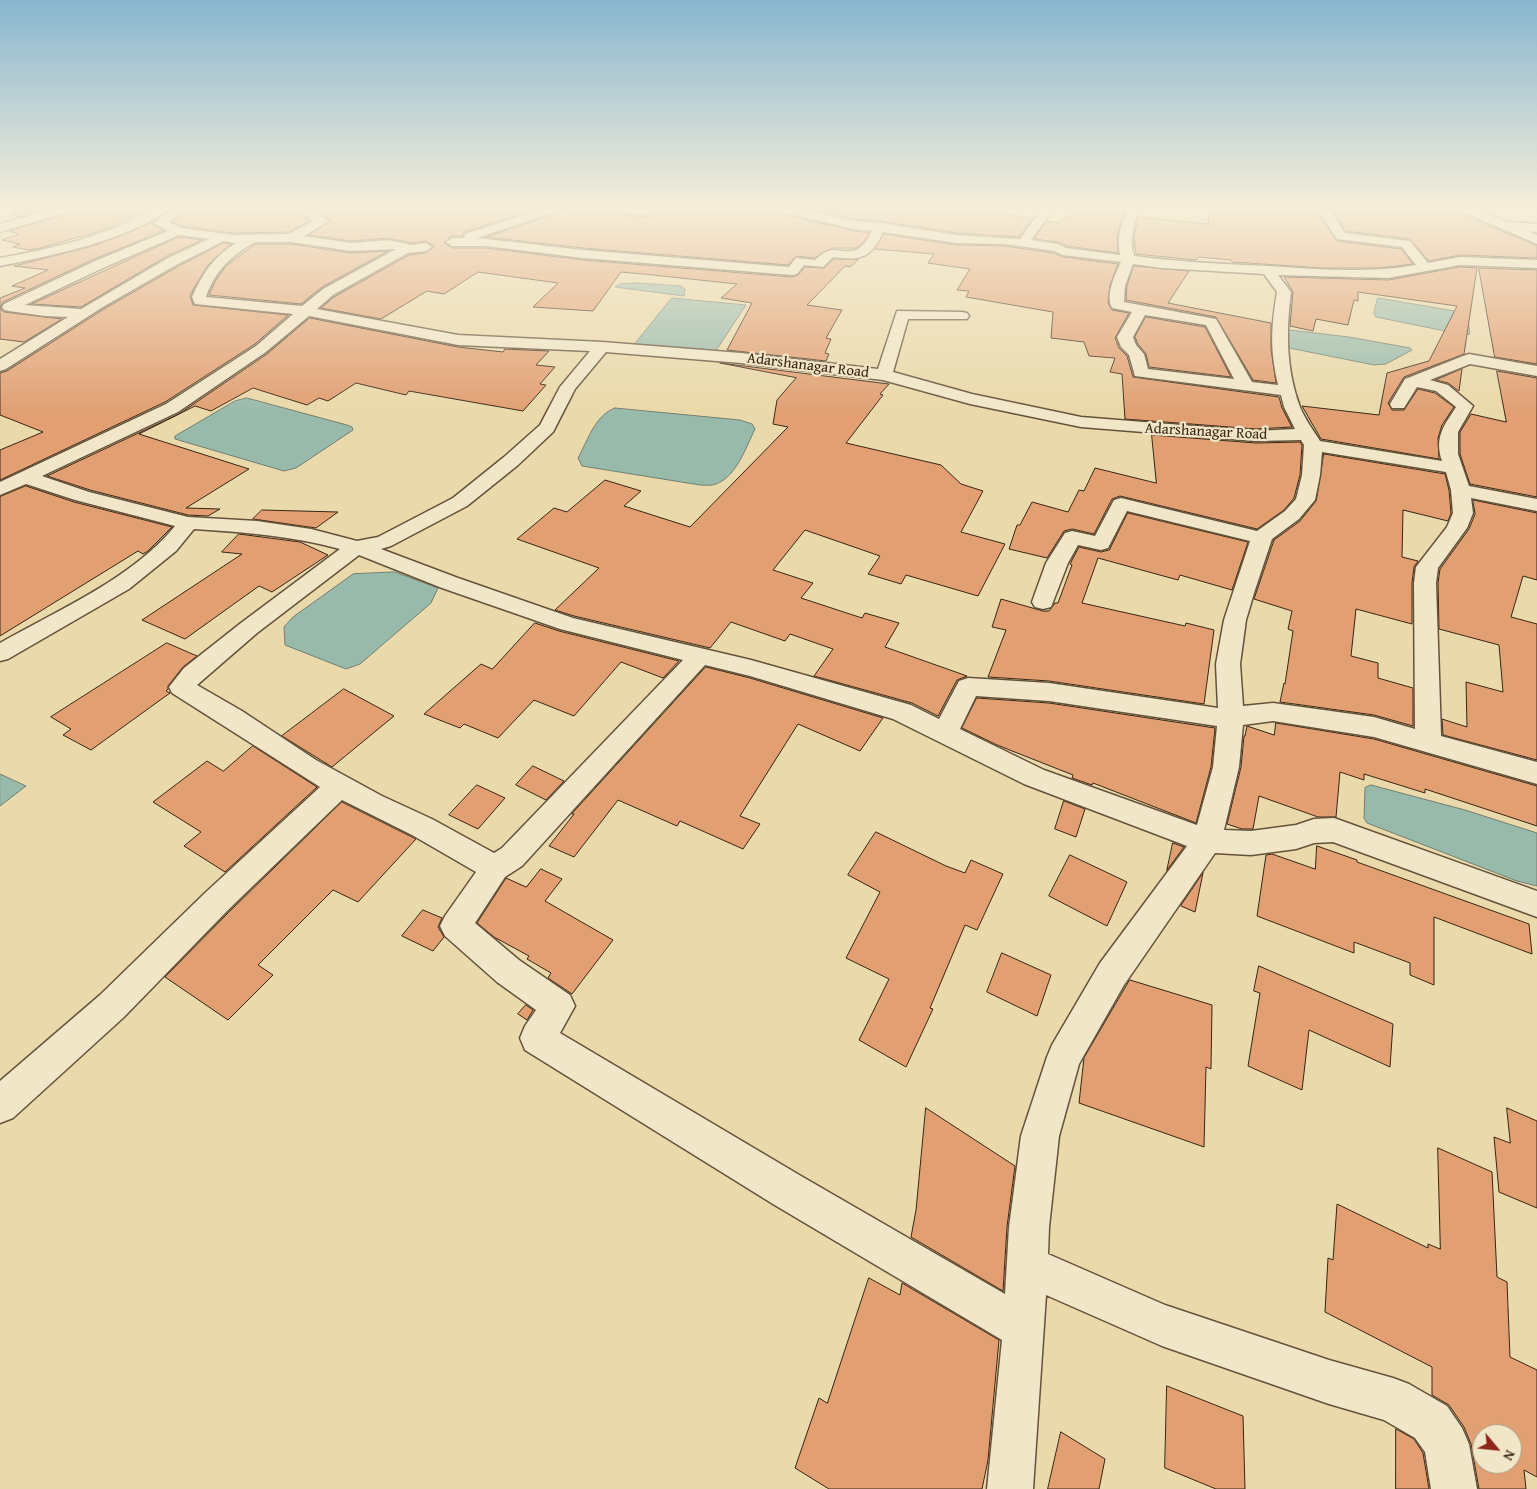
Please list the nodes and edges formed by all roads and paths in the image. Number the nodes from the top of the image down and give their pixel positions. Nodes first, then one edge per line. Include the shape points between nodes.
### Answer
1 (72, 276) edge
2 (146, 276) edge
3 (209, 276) edge
4 (356, 276) edge
5 (1122, 276) edge
6 (1274, 276) edge
7 (4, 307) edge
8 (1141, 310) junction
9 (306, 311) junction
10 (83, 313) junction
11 (962, 316) dead end
12 (602, 346) junction
13 (0, 366) edge
14 (1537, 371) edge
15 (884, 374) junction
16 (1414, 381) junction
17 (1246, 386) junction
18 (1289, 391) junction
19 (1398, 404) dead end
20 (1310, 440) junction
21 (1453, 468) junction
22 (25, 477) junction
23 (0, 489) edge
24 (1461, 490) junction
25 (1537, 505) edge
26 (188, 522) junction
27 (1262, 538) junction
28 (357, 547) junction
29 (1044, 602) dead end
30 (0, 653) edge
31 (700, 656) junction
32 (1231, 717) junction
33 (945, 734) junction
34 (1428, 742) junction
35 (1537, 773) edge
36 (339, 786) junction
37 (1207, 841) junction
38 (495, 868) junction
39 (1537, 904) edge
40 (0, 1105) edge
41 (1027, 1266) junction
42 (1024, 1329) junction
43 (1010, 1489) edge
44 (1454, 1489) edge

1 - 7 street
2 - 10 street
3 - 9 street, Adarshanagar Road via 199,299
4 - 9 street via 328,292
5 - 8 street via 1117,305
6 - 18 street via 1284,292 1279,327 1280,350
7 - 10 street
8 - 17 street via 1211,322
8 - 17 street via 1126,337 1136,354 1141,373
9 - 12 street, Adarshanagar Road via 458,340
9 - 22 street via 262,349 172,408
10 - 13 street
11 - 15 street via 902,314
12 - 15 street, Adarshanagar Road
12 - 28 street via 568,387 547,428 511,461 460,502 384,542
14 - 16 street via 1469,359
15 - 20 street, Adarshanagar Road via 970,399 1081,422
16 - 19 street
16 - 21 street via 1442,388 1465,406 1449,432
17 - 18 street
18 - 20 street via 1292,407
20 - 21 street, Adarshanagar Road via 1374,456
20 - 27 street via 1311,475 1305,500 1292,515
21 - 24 street
22 - 23 street
22 - 26 street via 82,496
24 - 25 street
24 - 34 street via 1463,513 1458,528 1427,567
26 - 28 street via 311,534
26 - 30 street via 169,547 121,584
27 - 29 street via 1121,504 1102,544 1072,537 1057,563
27 - 32 street via 1235,620 1228,664
28 - 31 street via 568,624
28 - 36 street via 250,628 181,687
31 - 33 street via 902,712
31 - 38 street via 512,857
32 - 33 street via 1211,717 1049,692 968,687
32 - 34 street via 1273,712 1374,726
32 - 37 street via 1226,767
33 - 37 street via 1034,778
34 - 35 street
36 - 38 street
36 - 40 street via 216,901 112,1006
37 - 39 street via 1251,843 1334,830
37 - 41 street via 1112,974 1064,1057 1040,1136
38 - 42 street via 456,926 508,971 558,1006 537,1038
41 - 42 street
41 - 44 street via 1162,1325 1329,1382 1393,1400 1431,1422 1446,1444
42 - 43 street

